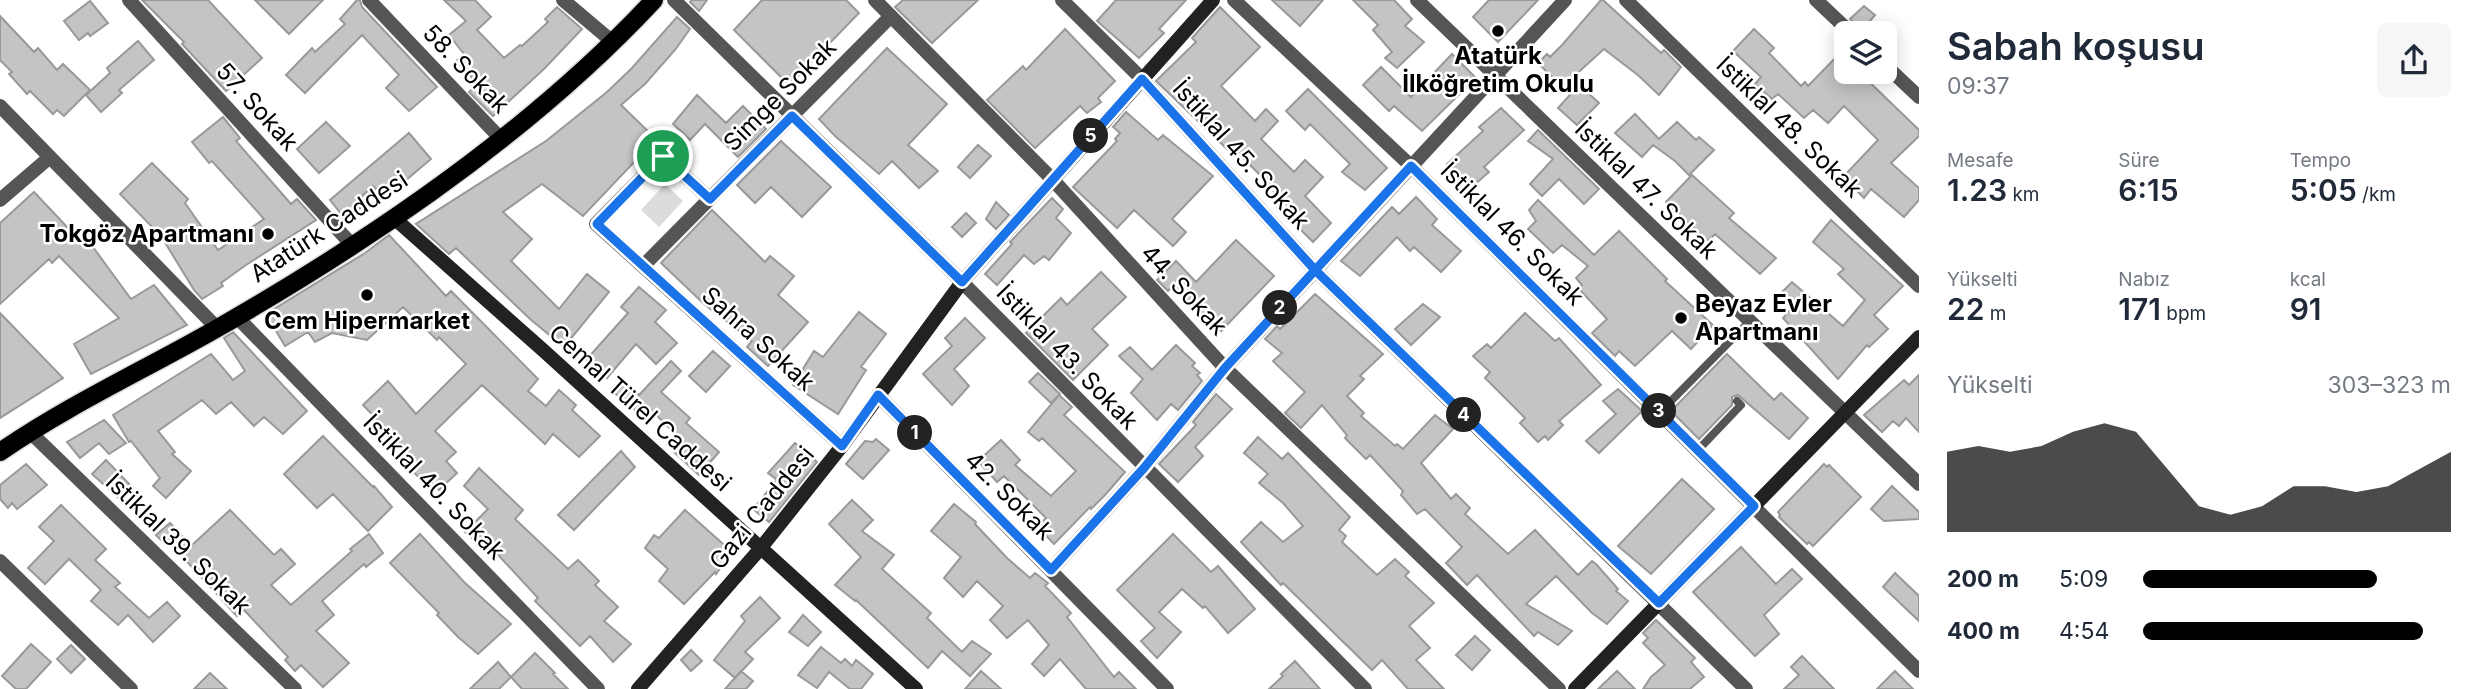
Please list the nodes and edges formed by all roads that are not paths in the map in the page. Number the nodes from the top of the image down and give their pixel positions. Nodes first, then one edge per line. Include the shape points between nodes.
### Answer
1 (130, 0) edge
2 (369, 0) edge
3 (563, 0) edge
4 (654, 0) edge
5 (674, 0) edge
6 (875, 0) edge
7 (1062, 0) edge
8 (1213, 0) edge
9 (1234, 0) edge
10 (1417, 0) edge
11 (1565, 0) edge
12 (1626, 0) edge
13 (1816, 0) edge
14 (891, 16) junction
15 (1838, 21) edge
16 (614, 43) junction
17 (1897, 76) edge
18 (1494, 77) junction
19 (1142, 79) junction
20 (1919, 97) edge
21 (0, 106) edge
22 (792, 116) junction
23 (501, 139) junction
24 (50, 157) junction
25 (1411, 166) junction
26 (1053, 180) junction
27 (710, 199) junction
28 (0, 200) edge
29 (394, 218) junction
30 (352, 245) junction
31 (643, 266) junction
32 (1315, 270) junction
33 (962, 282) junction
34 (1919, 286) edge
35 (236, 316) junction
36 (1750, 321) junction
37 (217, 328) junction
38 (1919, 337) edge
39 (1225, 368) junction
40 (878, 395) junction
41 (1737, 401) dead end
42 (1666, 406) dead end
43 (1846, 412) junction
44 (30, 432) junction
45 (842, 446) junction
46 (1698, 450) junction
47 (0, 453) edge
48 (1144, 468) junction
49 (1919, 484) edge
50 (1754, 506) junction
51 (760, 549) junction
52 (0, 561) edge
53 (1051, 570) junction
54 (1659, 603) junction
55 (1919, 671) edge
56 (131, 689) edge
57 (295, 689) edge
58 (598, 689) edge
59 (638, 689) edge
60 (916, 689) edge
61 (1167, 689) edge
62 (1365, 689) edge
63 (1559, 689) edge
64 (1575, 689) edge
65 (1746, 689) edge

1 - 30 street, 57. Sokak
2 - 23 street, 58. Sokak
3 - 16 street
4 - 16 main road, Atatürk Caddesi
5 - 22 street, İstiklal 43. Sokak
6 - 14 street, 44. Sokak
7 - 19 street, İstiklal 45. Sokak
8 - 19 street, Gazi Caddesi
9 - 25 street, İstiklal 46. Sokak
10 - 18 street, İstiklal 47. Sokak
11 - 18 street
12 - 34 street, İstiklal 48. Sokak
13 - 15 street
14 - 22 street, Simge Sokak
14 - 26 street, 44. Sokak
16 - 23 main road, Atatürk Caddesi
17 - 20 street
18 - 25 street
18 - 36 street, İstiklal 47. Sokak
19 - 26 street, Gazi Caddesi
19 - 32 street, İstiklal 45. Sokak
21 - 24 street
22 - 27 street, Simge Sokak
22 - 33 street, İstiklal 43. Sokak
23 - 29 main road, Atatürk Caddesi
24 - 28 street
24 - 37 street
25 - 32 street
25 - 46 street, İstiklal 46. Sokak
26 - 33 street, Gazi Caddesi
26 - 39 street, 44. Sokak
27 - 31 street, Simge Sokak
27 - 31 street, Sahra Sokak via 663,156 597,224
29 - 30 main road, Atatürk Caddesi
29 - 51 street, Cemal Türel Caddesi
30 - 35 main road, Atatürk Caddesi
31 - 45 street, Sahra Sokak
32 - 39 street
32 - 54 street, İstiklal 45. Sokak
33 - 40 street, Gazi Caddesi
33 - 48 street, İstiklal 43. Sokak
35 - 37 main road, Atatürk Caddesi
35 - 58 street, İstiklal 40. Sokak
36 - 42 lane
36 - 43 street, İstiklal 47. Sokak
37 - 44 main road, Atatürk Caddesi
38 - 43 street
39 - 48 street
39 - 63 street, 44. Sokak
40 - 45 street, Gazi Caddesi
40 - 53 street, 42. Sokak
41 - 46 lane via 1741,405
43 - 49 street, İstiklal 47. Sokak
43 - 50 street
44 - 47 main road, Atatürk Caddesi
44 - 57 street, İstiklal 39. Sokak
45 - 51 street, Gazi Caddesi
46 - 50 street, İstiklal 46. Sokak
48 - 53 street
48 - 62 street, İstiklal 43. Sokak
50 - 54 street
50 - 55 street, İstiklal 46. Sokak
51 - 59 street, Gazi Caddesi
51 - 60 street, Cemal Türel Caddesi
52 - 56 street
53 - 61 street, 42. Sokak
54 - 64 street
54 - 65 street, İstiklal 45. Sokak

